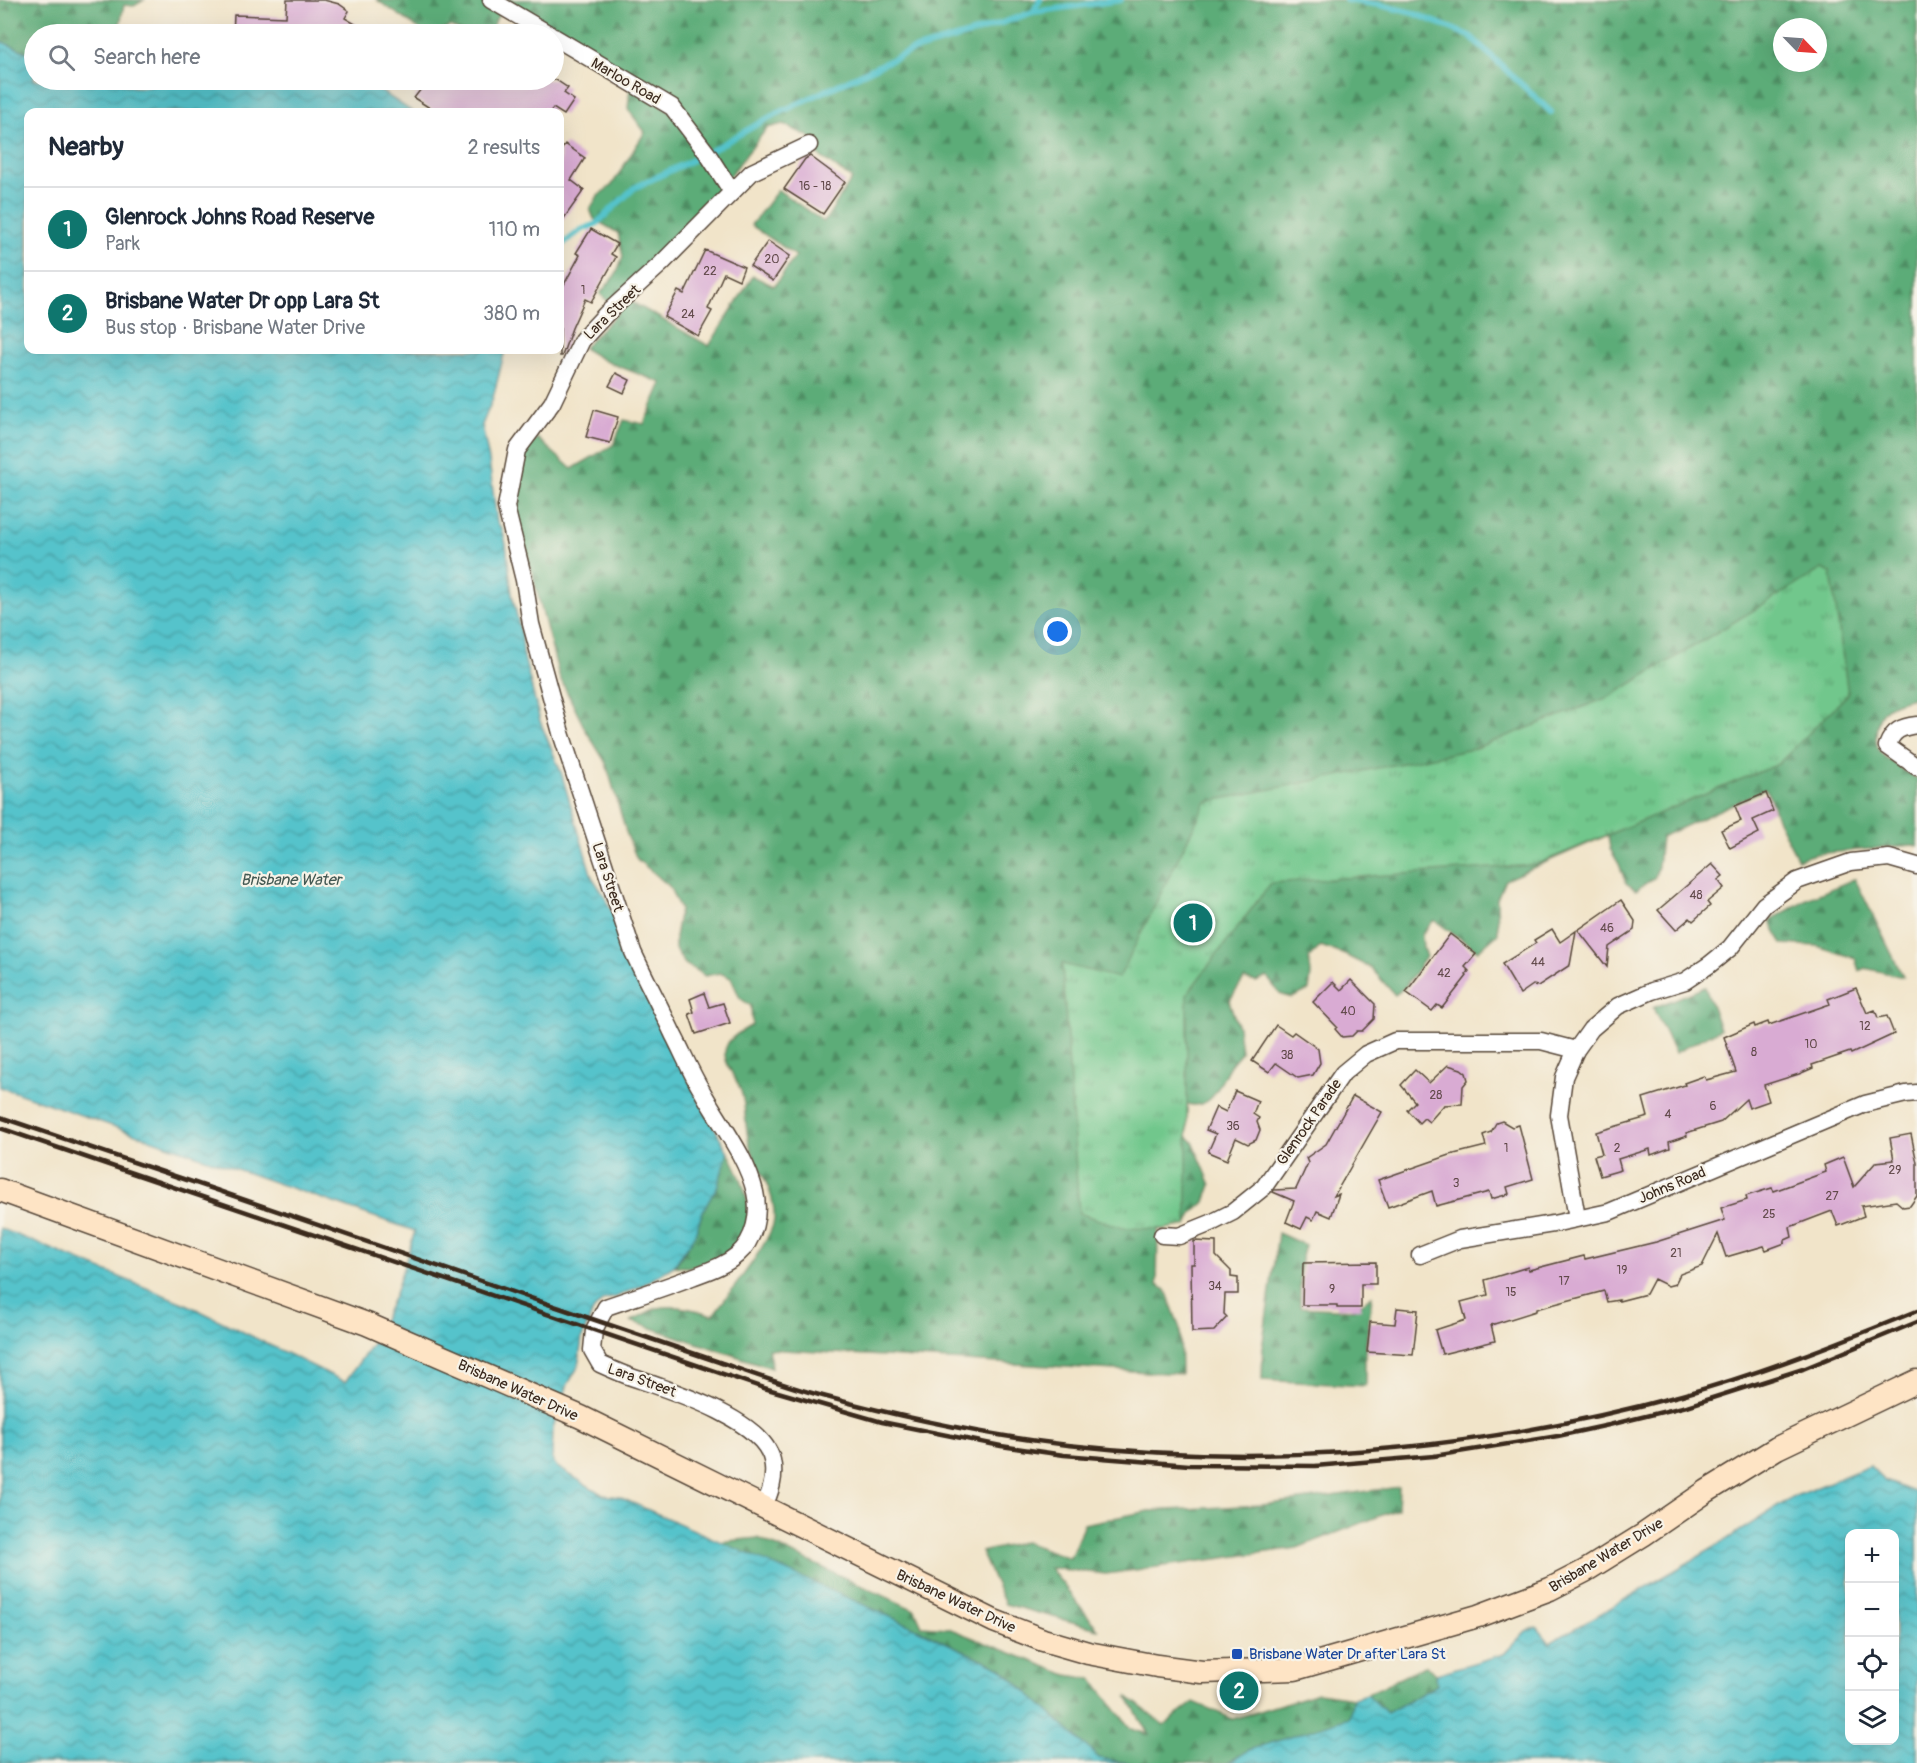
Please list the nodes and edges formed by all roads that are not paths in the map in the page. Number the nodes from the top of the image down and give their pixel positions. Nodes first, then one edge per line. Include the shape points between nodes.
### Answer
1 (491, 0) edge
2 (532, 24) edge
3 (564, 43) edge
4 (809, 145) dead end
5 (732, 192) junction
6 (1917, 725) edge
7 (1917, 767) edge
8 (1917, 866) edge
9 (1576, 1050) junction
10 (1917, 1093) edge
11 (0, 1190) edge
12 (1577, 1218) junction
13 (1162, 1235) dead end
14 (1420, 1255) dead end
15 (1917, 1381) edge
16 (764, 1509) junction

1 - 2 street
3 - 5 street, Marloo Road via 672,107
4 - 5 street, Lara Street via 752,172
5 - 16 street, Lara Street via 582,340 552,403 517,450 506,507 551,700 633,952 702,1092 726,1128 755,1193 753,1231 738,1254 718,1267 606,1307 594,1330 592,1350 600,1364 711,1406 751,1432 772,1458 772,1489
6 - 7 street via 1900,727 1887,746
8 - 9 street via 1889,858 1851,862 1797,881 1764,905 1730,948 1709,965 1685,981 1618,1006 1591,1029
9 - 12 street via 1564,1077 1559,1115
9 - 13 street, Glenrock Parade via 1541,1041 1395,1041 1366,1054 1343,1073 1264,1187 1233,1212 1211,1223 1179,1236
10 - 12 street, Johns Road via 1865,1104 1609,1212
11 - 16 main road, Brisbane Water Drive via 367,1324 581,1417
12 - 14 street, Johns Road via 1460,1239
15 - 16 main road, Brisbane Water Drive via 1777,1448 1643,1535 1550,1589 1478,1616 1295,1669 1202,1672 1124,1661 1043,1640 994,1621

